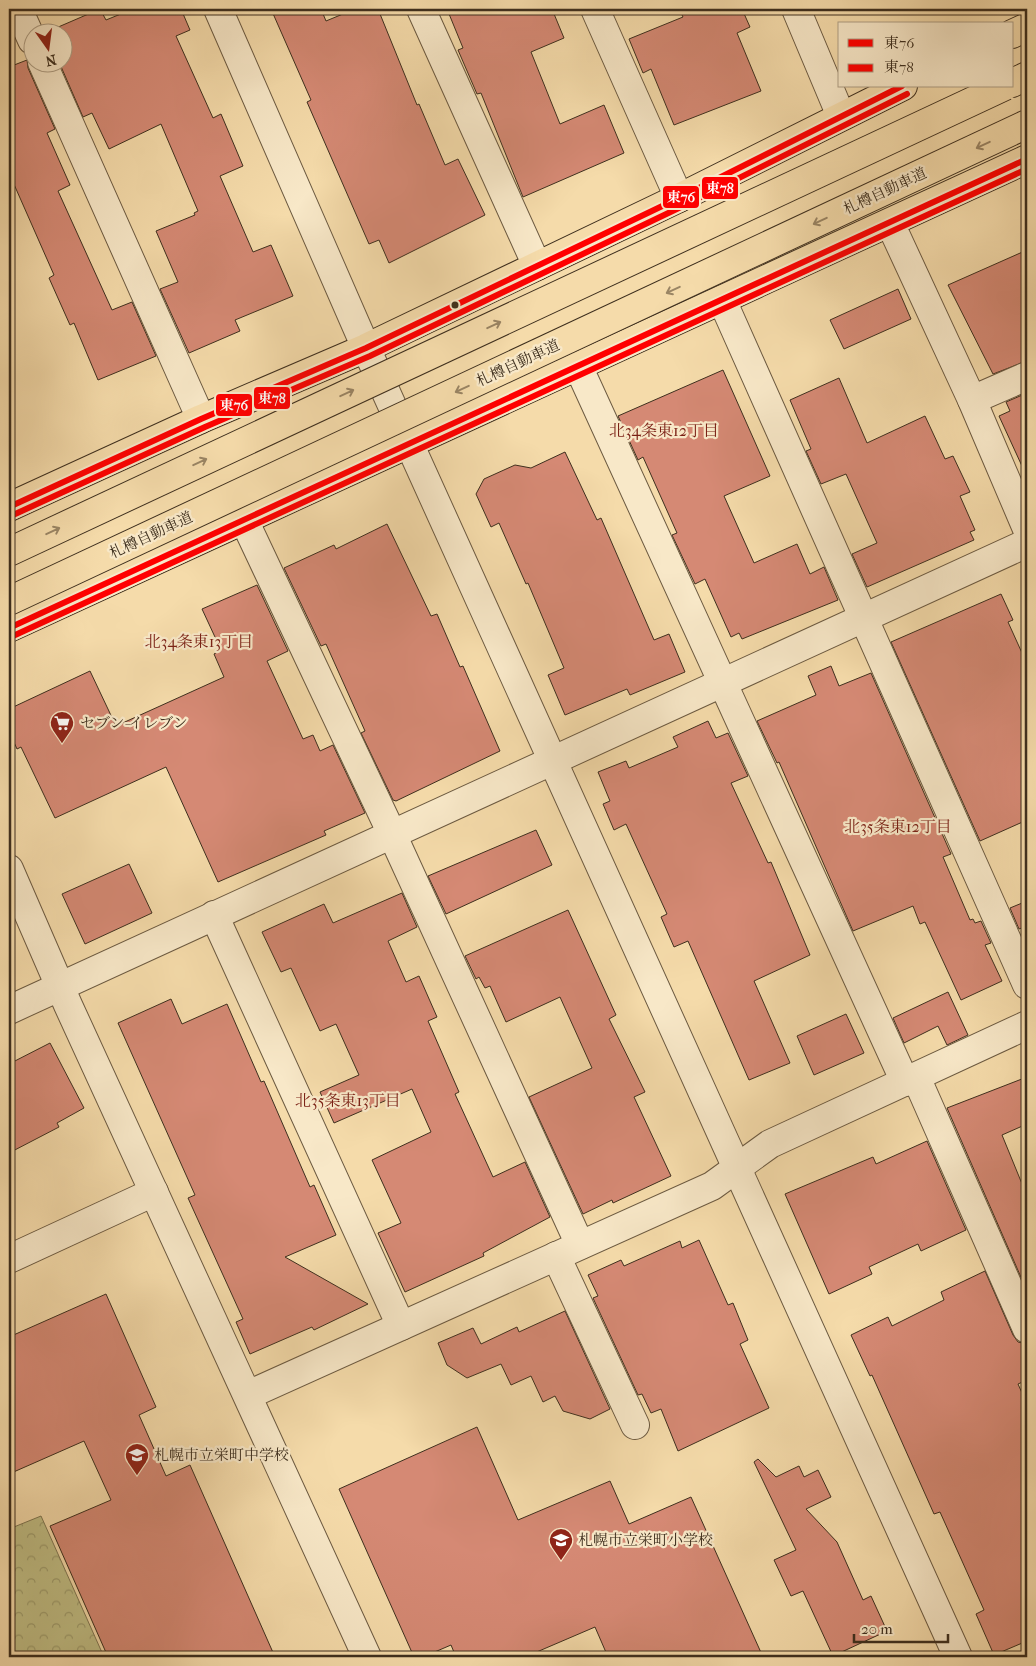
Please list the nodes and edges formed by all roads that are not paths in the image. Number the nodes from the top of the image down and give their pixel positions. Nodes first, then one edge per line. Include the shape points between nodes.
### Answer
1 (18, 9) edge
2 (218, 9) edge
3 (422, 9) edge
4 (595, 9) edge
5 (796, 9) edge
6 (24, 22) edge
7 (1027, 27) edge
8 (1014, 33) edge
9 (46, 72) edge
10 (1027, 76) edge
11 (1014, 82) edge
12 (899, 88) edge
13 (1000, 88) edge
14 (841, 116) junction
15 (1027, 124) edge
16 (1027, 159) edge
17 (679, 198) junction
18 (890, 223) junction
19 (537, 266) junction
20 (722, 300) junction
21 (366, 348) junction
22 (578, 366) junction
23 (1027, 376) edge
24 (972, 400) junction
25 (201, 419) junction
26 (410, 444) junction
27 (9, 507) edge
28 (244, 520) junction
29 (1027, 529) edge
30 (1027, 543) edge
31 (9, 552) edge
32 (9, 601) edge
33 (864, 618) junction
34 (9, 628) edge
35 (722, 682) junction
36 (552, 760) junction
37 (392, 834) junction
38 (9, 869) edge
39 (214, 915) junction
40 (1027, 985) edge
41 (60, 986) junction
42 (9, 1010) edge
43 (1027, 1025) edge
44 (910, 1079) junction
45 (736, 1168) junction
46 (154, 1192) junction
47 (580, 1245) junction
48 (556, 1256) junction
49 (9, 1259) edge
50 (401, 1326) junction
51 (1027, 1329) edge
52 (248, 1395) junction
53 (635, 1425) dead end
54 (366, 1657) edge
55 (958, 1657) edge

1 - 6 street
2 - 21 street
3 - 19 street
4 - 17 street
5 - 14 street
7 - 8 highway
9 - 25 street
10 - 11 highway
12 - 14 highway
31 -> 13 highway, bridge
14 - 17 highway
15 -> 32 highway, 札樽自動車道, bridge
16 - 18 highway
17 - 19 highway
18 - 20 highway
18 - 24 street
19 - 21 highway
20 - 22 highway
20 - 33 street
21 - 25 highway
21 - 26 street
22 - 26 highway
22 - 35 street
23 - 24 street
24 - 29 street
25 - 27 highway
26 - 28 highway
26 - 36 street
28 - 34 highway
28 - 37 street
30 - 33 street
33 - 35 street
33 - 40 street
35 - 36 street
35 - 44 street
36 - 37 street
36 - 45 street
37 - 39 street
37 - 47 street
38 - 41 street
39 - 41 street
39 - 50 street
41 - 42 street
41 - 46 street
43 - 44 street
44 - 45 street via 770,1144
44 - 51 street
45 - 47 street via 712,1186
45 - 55 street
46 - 49 street
46 - 52 street
47 - 48 street
48 - 50 street
48 - 53 street
50 - 52 street
52 - 54 street

